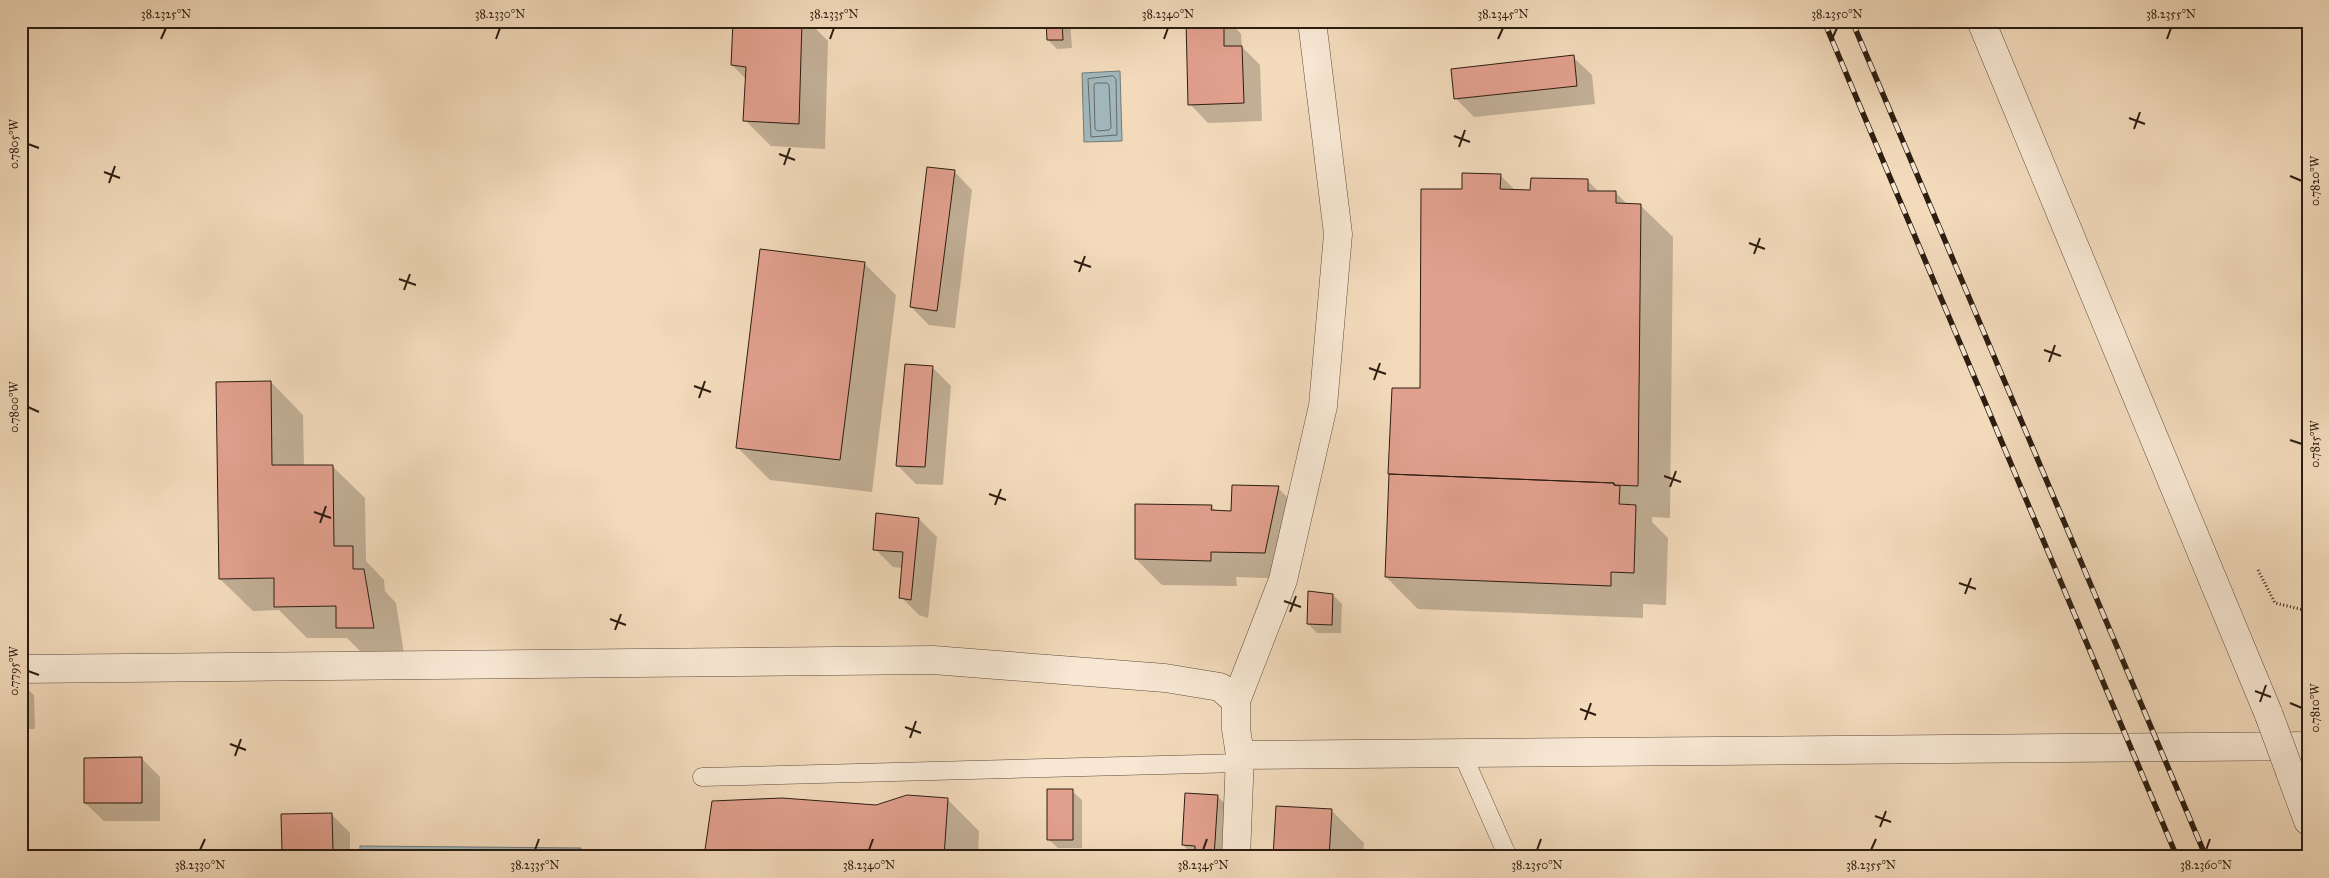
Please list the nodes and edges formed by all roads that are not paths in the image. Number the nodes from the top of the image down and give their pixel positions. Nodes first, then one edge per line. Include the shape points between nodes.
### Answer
1 (1312, 21) edge
2 (1981, 21) edge
3 (21, 669) edge
4 (1236, 701) junction
5 (2308, 746) edge
6 (1462, 753) junction
7 (1240, 759) junction
8 (702, 777) dead end
9 (2308, 821) edge
10 (1236, 857) edge
11 (1508, 857) edge

1 - 4 street via 1338,234 1323,406 1283,580
2 - 9 street, bridge via 2269,715
3 - 4 street via 933,660 1165,678 1220,688
4 - 7 street
5 - 6 street
6 - 7 street
6 - 11 lane
7 - 8 lane
7 - 10 street

